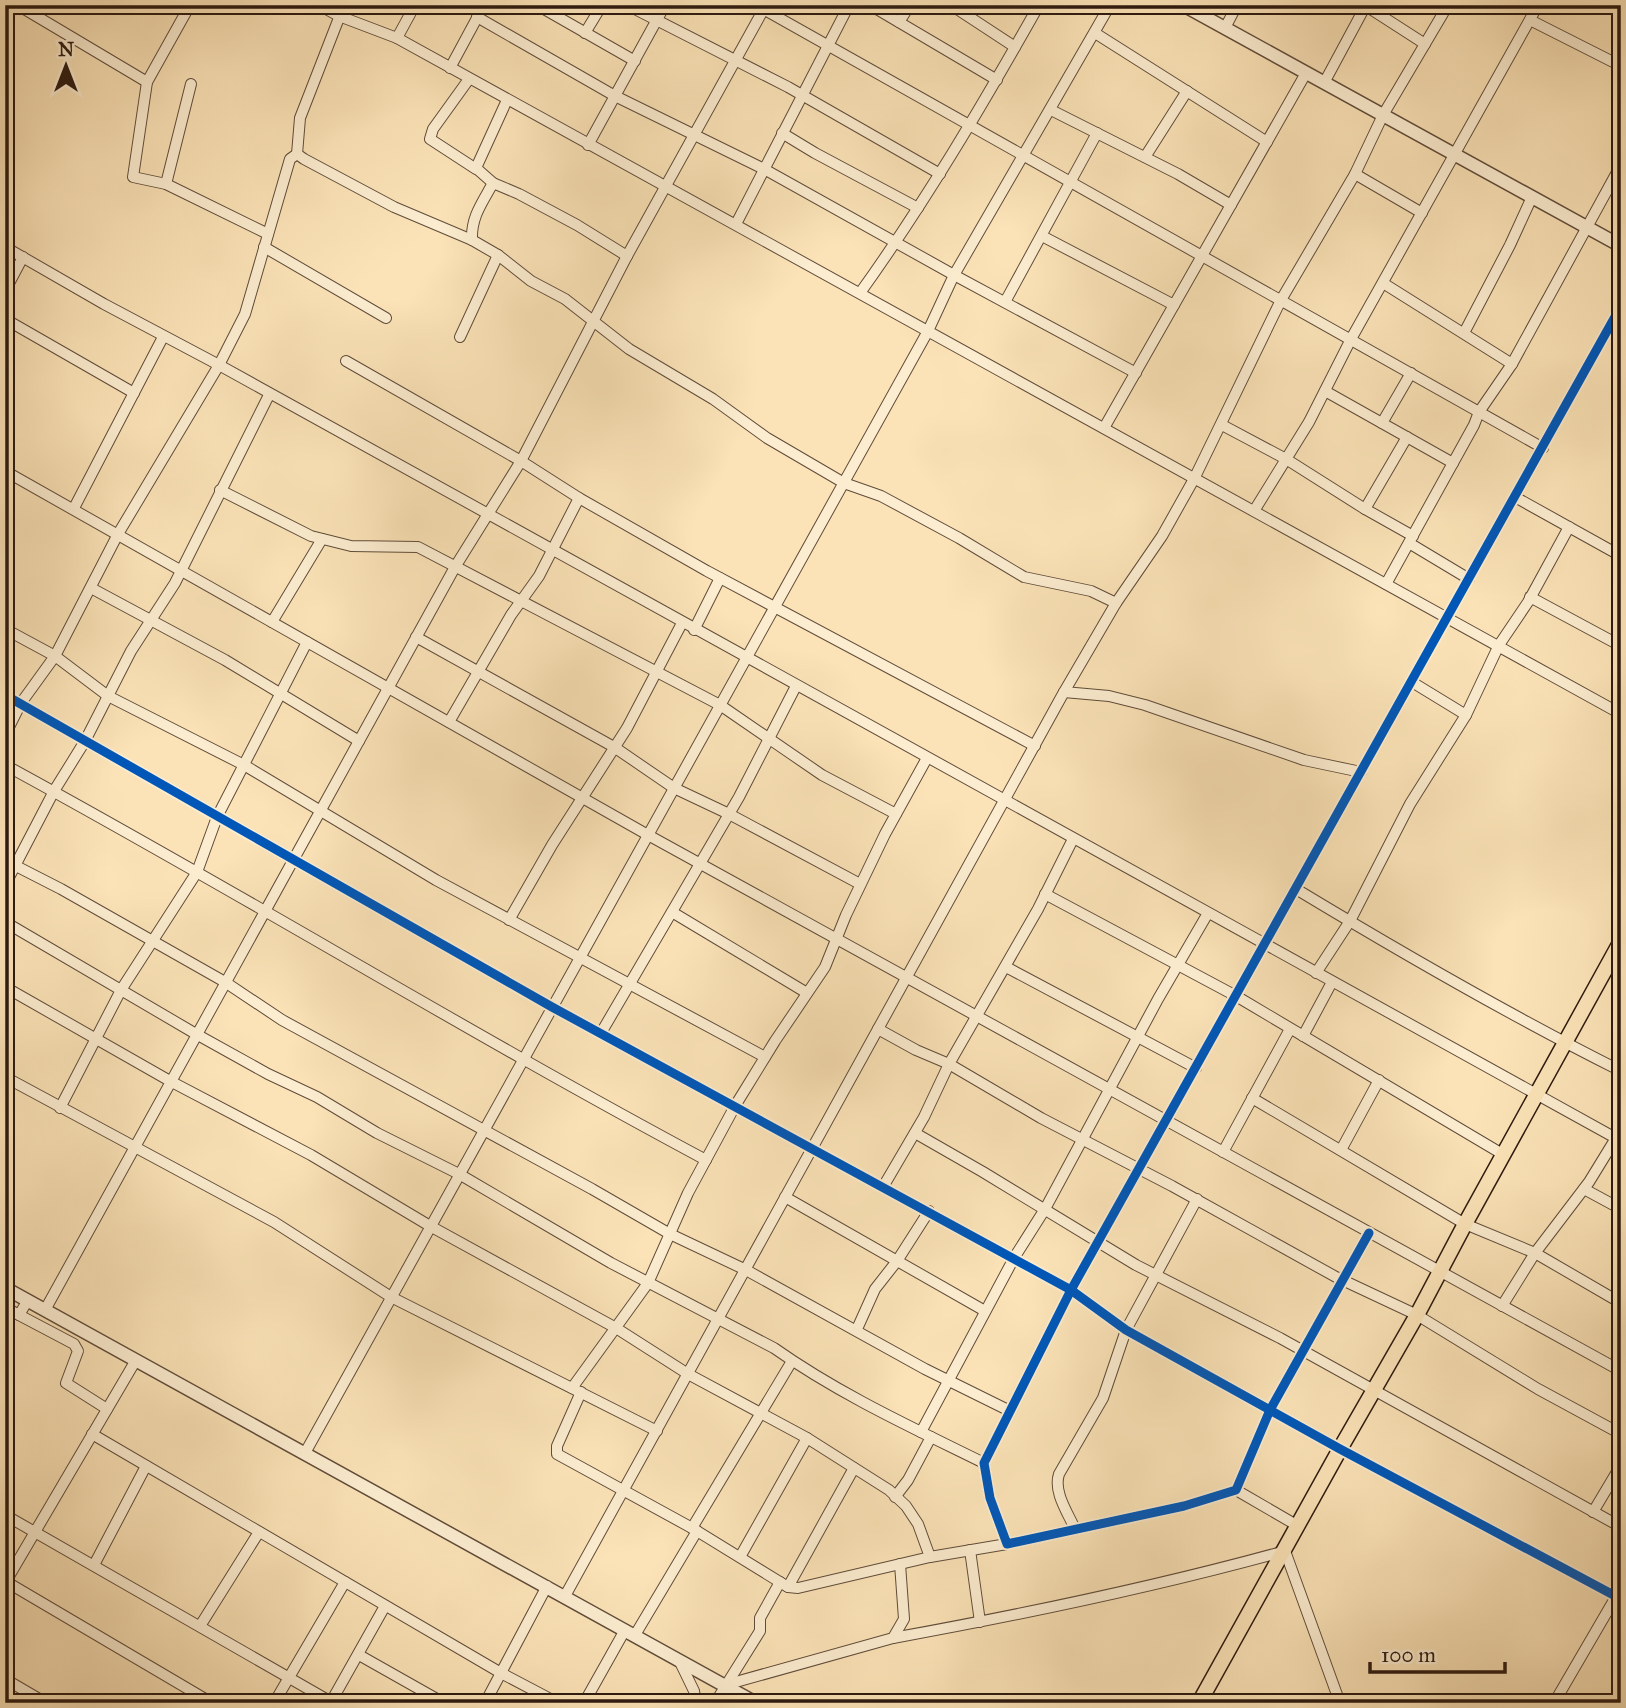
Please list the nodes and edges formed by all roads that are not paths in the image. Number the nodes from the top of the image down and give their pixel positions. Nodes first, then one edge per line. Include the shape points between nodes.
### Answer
1 (190, 5) edge
2 (319, 5) edge
3 (344, 5) edge
4 (415, 5) edge
5 (484, 5) edge
6 (537, 5) edge
7 (601, 5) edge
8 (626, 5) edge
9 (665, 5) edge
10 (849, 5) edge
11 (870, 5) edge
12 (910, 5) edge
13 (951, 5) edge
14 (1039, 5) edge
15 (1110, 5) edge
16 (1237, 5) edge
17 (1448, 5) edge
18 (1538, 5) edge
19 (1185, 6) edge
20 (1366, 6) edge
21 (762, 7) edge
22 (26, 10) dead end
23 (339, 16) junction
24 (477, 17) junction
25 (1530, 20) junction
26 (657, 21) junction
27 (899, 22) junction
28 (1225, 28) junction
29 (585, 33) junction
30 (1095, 33) junction
31 (397, 38) junction
32 (828, 44) junction
33 (1425, 44) junction
34 (1015, 47) junction
35 (635, 61) junction
36 (735, 61) junction
37 (1621, 66) edge
38 (450, 68) junction
39 (1306, 73) junction
40 (469, 79) junction
41 (997, 80) junction
42 (147, 82) junction
43 (1324, 83) junction
44 (191, 84) dead end
45 (1187, 91) junction
46 (802, 95) junction
47 (615, 96) junction
48 (507, 100) junction
49 (1051, 110) junction
50 (1382, 115) junction
51 (971, 125) junction
52 (782, 133) junction
53 (1097, 133) junction
54 (694, 135) junction
55 (1267, 142) junction
56 (588, 145) junction
57 (297, 154) junction
58 (1455, 155) junction
59 (1025, 156) junction
60 (1145, 157) junction
61 (1621, 165) edge
62 (476, 169) junction
63 (764, 169) junction
64 (940, 174) junction
65 (1355, 174) junction
66 (1071, 181) junction
67 (493, 183) junction
68 (166, 184) junction
69 (666, 186) junction
70 (1532, 197) junction
71 (1231, 205) junction
72 (918, 208) junction
73 (1422, 213) junction
74 (736, 223) junction
75 (1588, 228) junction
76 (268, 234) junction
77 (1042, 236) junction
78 (472, 240) junction
79 (896, 243) junction
80 (1621, 246) edge
81 (5, 247) edge
82 (264, 247) junction
83 (498, 256) junction
84 (627, 256) junction
85 (1202, 256) junction
86 (23, 257) junction
87 (954, 275) junction
88 (1382, 283) junction
89 (5, 291) edge
90 (860, 293) junction
91 (1281, 300) junction
92 (1005, 302) junction
93 (1174, 305) junction
94 (1621, 306) edge
95 (386, 318) dead end
96 (5, 319) edge
97 (595, 320) junction
98 (928, 331) junction
99 (1464, 333) junction
100 (163, 337) junction
101 (460, 337) dead end
102 (1351, 340) junction
103 (346, 361) dead end
104 (1512, 364) junction
105 (219, 365) junction
106 (1136, 373) junction
107 (1411, 373) junction
108 (1325, 391) junction
109 (134, 393) junction
110 (269, 395) junction
111 (1479, 412) junction
112 (1382, 423) junction
113 (1222, 425) junction
114 (1104, 428) junction
115 (1407, 437) junction
116 (1543, 448) junction
117 (1286, 459) junction
118 (521, 461) junction
119 (1453, 463) junction
120 (5, 471) edge
121 (1194, 479) junction
122 (844, 482) junction
123 (220, 490) junction
124 (1515, 497) junction
125 (579, 498) junction
126 (74, 508) junction
127 (1365, 509) junction
128 (1254, 511) junction
129 (489, 515) junction
130 (1569, 527) junction
131 (118, 534) junction
132 (322, 539) junction
133 (1411, 539) junction
134 (553, 551) junction
135 (1621, 556) edge
136 (455, 567) junction
137 (181, 571) junction
138 (720, 578) junction
139 (1469, 579) junction
140 (1386, 584) junction
141 (91, 588) junction
142 (1530, 597) junction
143 (521, 601) junction
144 (1116, 603) junction
145 (775, 607) junction
146 (1447, 618) junction
147 (151, 621) junction
148 (272, 622) junction
149 (682, 623) junction
150 (5, 629) edge
151 (694, 629) junction
152 (416, 637) junction
153 (307, 642) junction
154 (1499, 645) junction
155 (1621, 646) edge
156 (55, 656) junction
157 (746, 658) junction
158 (478, 672) junction
159 (655, 672) junction
160 (1412, 682) junction
161 (796, 685) junction
162 (388, 687) junction
163 (1064, 692) junction
164 (282, 694) junction
165 (5, 695) edge
166 (108, 696) junction
167 (20, 703) junction
168 (720, 705) junction
169 (1621, 714) edge
170 (1466, 715) junction
171 (449, 722) junction
172 (5, 735) edge
173 (769, 738) junction
174 (359, 740) junction
175 (85, 741) junction
176 (1035, 746) junction
177 (614, 747) junction
178 (927, 758) junction
179 (5, 765) edge
180 (244, 765) junction
181 (1361, 772) junction
182 (674, 788) junction
183 (54, 791) junction
184 (581, 797) junction
185 (1004, 801) junction
186 (320, 810) junction
187 (729, 814) junction
188 (895, 814) junction
189 (217, 817) junction
190 (648, 835) junction
191 (1073, 839) junction
192 (292, 860) junction
193 (700, 864) junction
194 (16, 866) junction
195 (197, 872) junction
196 (860, 884) junction
197 (5, 885) edge
198 (1296, 889) junction
199 (1045, 894) junction
200 (264, 911) junction
201 (672, 912) junction
202 (1208, 913) junction
203 (509, 919) junction
204 (1350, 921) junction
205 (5, 922) edge
206 (836, 939) junction
207 (1621, 941) edge
208 (153, 942) junction
209 (1265, 944) junction
210 (580, 957) junction
211 (1177, 966) junction
212 (1006, 967) junction
213 (1316, 973) junction
214 (907, 977) junction
215 (225, 982) junction
216 (1332, 982) junction
217 (630, 984) junction
218 (5, 987) edge
219 (121, 990) junction
220 (807, 993) junction
221 (1236, 996) junction
222 (552, 1007) junction
223 (976, 1015) junction
224 (1290, 1029) junction
225 (878, 1030) junction
226 (601, 1033) junction
227 (196, 1034) junction
228 (1303, 1036) junction
229 (1137, 1038) junction
230 (97, 1039) junction
231 (1565, 1043) junction
232 (765, 1057) junction
233 (523, 1059) junction
234 (949, 1064) junction
235 (1196, 1068) junction
236 (1621, 1071) edge
237 (5, 1077) edge
238 (1379, 1080) junction
239 (170, 1081) junction
240 (1110, 1089) junction
241 (1536, 1095) junction
242 (1252, 1098) junction
243 (735, 1106) junction
244 (61, 1108) junction
245 (1166, 1120) junction
246 (483, 1131) junction
247 (915, 1133) junction
248 (1082, 1139) junction
249 (1618, 1140) edge
250 (133, 1148) junction
251 (813, 1148) junction
252 (1341, 1150) junction
253 (1223, 1152) junction
254 (1504, 1155) junction
255 (706, 1160) junction
256 (1139, 1169) junction
257 (459, 1174) junction
258 (883, 1187) junction
259 (1584, 1189) junction
260 (786, 1197) junction
261 (1197, 1199) junction
262 (1045, 1209) junction
263 (1621, 1209) edge
264 (929, 1212) junction
265 (1465, 1224) junction
266 (430, 1226) junction
267 (1369, 1233) junction
268 (670, 1234) junction
269 (1098, 1241) junction
270 (1535, 1253) junction
271 (1013, 1258) junction
272 (897, 1262) junction
273 (746, 1270) junction
274 (1439, 1272) junction
275 (1157, 1275) junction
276 (1343, 1280) junction
277 (648, 1283) junction
278 (5, 1288) edge
279 (1071, 1290) junction
280 (391, 1297) junction
281 (28, 1300) junction
282 (1621, 1303) edge
283 (1502, 1306) junction
284 (5, 1307) edge
285 (45, 1310) junction
286 (985, 1311) junction
287 (19, 1315) junction
288 (1418, 1315) junction
289 (718, 1320) junction
290 (616, 1328) junction
291 (857, 1329) junction
292 (1126, 1330) junction
293 (1305, 1351) junction
294 (136, 1360) junction
295 (792, 1361) junction
296 (1621, 1371) edge
297 (688, 1374) junction
298 (948, 1380) junction
299 (1375, 1389) junction
300 (576, 1390) junction
301 (107, 1409) junction
302 (1270, 1410) junction
303 (1010, 1411) junction
304 (760, 1414) junction
305 (657, 1431) junction
306 (921, 1432) junction
307 (92, 1434) junction
308 (1621, 1434) edge
309 (931, 1437) junction
310 (807, 1438) junction
311 (1340, 1449) junction
312 (304, 1453) junction
313 (984, 1463) junction
314 (1621, 1465) edge
315 (146, 1466) junction
316 (854, 1468) junction
317 (624, 1490) junction
318 (1236, 1490) junction
319 (895, 1497) junction
320 (1593, 1512) junction
321 (5, 1515) edge
322 (1298, 1526) junction
323 (1621, 1527) edge
324 (1075, 1529) junction
325 (695, 1530) junction
326 (35, 1531) junction
327 (259, 1532) junction
328 (1007, 1544) junction
329 (970, 1550) junction
330 (1285, 1551) junction
331 (740, 1557) junction
332 (930, 1557) junction
333 (900, 1564) junction
334 (94, 1565) junction
335 (5, 1582) edge
336 (345, 1582) junction
337 (784, 1585) junction
338 (547, 1586) junction
339 (1619, 1594) edge
340 (565, 1597) junction
341 (385, 1606) junction
342 (980, 1622) junction
343 (200, 1626) junction
344 (630, 1632) junction
345 (892, 1638) junction
346 (359, 1655) junction
347 (679, 1660) junction
348 (501, 1673) junction
349 (289, 1677) junction
350 (5, 1679) edge
351 (725, 1685) junction
352 (207, 1702) edge
353 (332, 1702) edge
354 (47, 1703) edge
355 (274, 1703) edge
356 (444, 1703) edge
357 (485, 1703) edge
358 (558, 1703) edge
359 (584, 1703) edge
360 (696, 1703) edge
361 (715, 1703) edge
362 (756, 1703) edge
363 (1199, 1703) edge
364 (1340, 1703) edge
365 (1554, 1703) edge

1 - 42 street
2 - 23 street
3 - 23 street
4 - 31 street
5 - 24 street
6 - 29 street
7 - 29 street
8 - 26 street
9 - 26 street
10 - 32 street
11 - 27 street
12 - 27 street
13 - 34 street
14 - 34 street
15 - 30 street
16 - 28 street
17 - 33 street
18 - 25 street
19 - 28 street
20 - 33 street
20 - 43 street
21 - 32 street
21 - 36 street
22 - 42 street
23 - 31 street
23 - 57 street via 300,118
24 - 38 street
24 - 47 street
25 - 37 street
25 - 58 street
26 - 35 street
26 - 36 street
27 - 41 street
28 - 39 street
29 - 35 street
30 - 45 street
30 - 49 street
31 - 38 street
32 - 46 street
32 - 51 street
33 - 50 street
34 - 41 street
35 - 47 street
36 - 46 street
36 - 54 street
38 - 40 street
39 - 43 street
39 - 55 street
40 - 48 street
40 - 62 street via 430,139
41 - 51 street
42 - 68 street via 133,177
43 - 50 street
44 - 68 street
45 - 55 street
45 - 60 street
46 - 52 street
46 - 64 street
47 - 54 street
47 - 56 street
48 - 56 street
48 - 62 street
49 - 53 street
49 - 59 street
50 - 58 street
50 - 65 street
51 - 59 street
51 - 64 street
52 - 63 street
52 - 72 street
53 - 60 street
53 - 66 street
54 - 63 street
54 - 69 street
55 - 71 street
56 - 69 street
57 - 76 street via 290,159
57 - 78 street via 394,207
58 - 70 street
58 - 73 street
59 - 66 street
59 - 87 street
60 - 71 street
61 - 75 street
62 - 67 street
63 - 74 street
63 - 79 street
64 - 72 street
65 - 73 street
65 - 91 street
66 - 77 street
66 - 85 street
67 - 78 street via 477,209
67 - 84 street
68 - 76 street
69 - 74 street
69 - 84 street
70 - 75 street
70 - 99 street
71 - 85 street
72 - 79 street
73 - 88 street
74 - 90 street
75 - 80 street
75 - 104 street
76 - 82 street
77 - 92 street
77 - 93 street
78 - 83 street
79 - 87 street
79 - 90 street
81 - 86 street
82 - 95 street
82 - 105 street via 245,314
83 - 97 street
83 - 101 street
84 - 97 street
85 - 91 street
85 - 93 street
86 - 89 street
86 - 100 street
87 - 92 street
87 - 98 street
88 - 99 street
88 - 102 street
90 - 98 street
91 - 102 street
91 - 113 street
92 - 106 street
93 - 106 street
94 - 116 street
96 - 109 street
97 - 118 street
97 - 122 street via 629,349
98 - 114 street
98 - 122 street
99 - 104 street
100 - 105 street
100 - 109 street
102 - 107 street
102 - 108 street
103 - 118 street
104 - 111 street
105 - 110 street
105 - 131 street
106 - 114 street
107 - 111 street
107 - 112 street
108 - 112 street
108 - 117 street
109 - 126 street
110 - 123 street
110 - 129 street
111 - 116 street
111 - 119 street
112 - 115 street
113 - 117 street
113 - 121 street
114 - 121 street
115 - 119 street
115 - 127 street
116 - 124 street
117 - 127 street
117 - 128 street
118 - 125 street
118 - 129 street
119 - 133 street
120 - 126 street
121 - 128 street
121 - 144 street
122 - 144 street via 881,496 1024,577 1091,591
122 - 145 street
123 - 132 street
123 - 137 street
124 - 130 street
124 - 139 street
125 - 134 street
125 - 138 street
126 - 131 street
127 - 133 street
128 - 140 street
129 - 134 street
129 - 136 street
130 - 135 street
130 - 142 street
131 - 137 street
131 - 141 street
132 - 136 street via 351,546 418,547
132 - 148 street
133 - 139 street
133 - 140 street
134 - 143 street
134 - 149 street
136 - 143 street
136 - 152 street
137 - 147 street
137 - 148 street
138 - 145 street
138 - 151 street
139 - 146 street
140 - 146 street
141 - 147 street
141 - 156 street
142 - 154 street
142 - 155 street
143 - 158 street
143 - 159 street
144 - 163 street
145 - 157 street
145 - 176 street
146 - 154 street
146 - 160 street
147 - 164 street
147 - 166 street
148 - 153 street
149 - 151 street
149 - 159 street
150 - 156 street
151 - 157 street
152 - 158 street
152 - 162 street
153 - 162 street
153 - 164 street
154 - 169 street
154 - 170 street
156 - 166 street
156 - 167 street
157 - 161 street
157 - 168 street
158 - 171 street
158 - 177 street
159 - 168 street
159 - 177 street
160 - 170 street
160 - 181 street
161 - 173 street
161 - 178 street
162 - 171 street
162 - 174 street
163 - 176 street
163 - 181 street via 1145,705 1304,760
164 - 174 street
164 - 180 street
165 - 167 street
166 - 175 street
166 - 180 street
167 - 172 street
167 - 175 street
168 - 173 street
168 - 182 street
170 - 204 street via 1410,804
171 - 184 street
173 - 187 street
173 - 188 street via 822,775
174 - 186 street
175 - 183 street
175 - 189 street
176 - 185 street
177 - 182 street
177 - 184 street
178 - 185 street
178 - 188 street
179 - 183 street
180 - 186 street
180 - 189 street
181 - 198 street
182 - 187 street
182 - 190 street
183 - 194 street
183 - 195 street
184 - 190 street
184 - 203 street
185 - 191 street
185 - 214 street
186 - 192 street
186 - 203 street
187 - 193 street
187 - 196 street
188 - 196 street
189 - 192 street
189 - 195 street
190 - 193 street
190 - 210 street
191 - 199 street
191 - 202 street
192 - 200 street
192 - 222 street
193 - 201 street
193 - 206 street
194 - 197 street
194 - 208 street
195 - 200 street
195 - 208 street
196 - 206 street
198 - 204 street
198 - 209 street
199 - 211 street
199 - 212 street
200 - 215 street
200 - 233 street
201 - 217 street
201 - 220 street
202 - 209 street
202 - 211 street
203 - 210 street
204 - 213 street
204 - 231 street
205 - 219 street
206 - 214 street
206 - 220 street via 825,967
207 - 231 main road
208 - 215 street
208 - 219 street
209 - 213 street
209 - 221 street
210 - 217 street
210 - 222 street
211 - 221 street
211 - 229 street
212 - 223 street
212 - 229 street
213 - 216 street
214 - 223 street
214 - 225 street
215 - 227 street
215 - 246 street via 282,1020
216 - 228 street
216 - 241 street
217 - 226 street
217 - 232 street
218 - 230 street
219 - 227 street
219 - 230 street
220 - 232 street
221 - 224 street
221 - 235 street
222 - 226 street
222 - 233 street
223 - 234 street
223 - 240 street
224 - 228 street
224 - 242 street
225 - 234 street
225 - 251 street
226 - 243 street
227 - 239 street
227 - 257 street
228 - 238 street
229 - 235 street
229 - 240 street
230 - 239 street
230 - 244 street
231 - 236 street
231 - 241 main road
232 - 243 street
233 - 246 street
233 - 255 street
234 - 247 street
234 - 248 street
235 - 245 street
237 - 244 street
238 - 252 street
238 - 254 street
239 - 250 street
239 - 266 street via 311,1155
240 - 245 street
240 - 248 street
241 - 249 street
241 - 254 main road
242 - 252 street
242 - 253 street
243 - 251 street
243 - 255 street
244 - 250 street
245 - 253 street
245 - 256 street
246 - 257 street
246 - 268 street
247 - 258 street
247 - 262 street
248 - 256 street
248 - 262 street
249 - 259 street
250 - 280 street via 274,1222
250 - 285 street
251 - 258 street
251 - 260 street
252 - 265 street
253 - 267 street
254 - 265 main road
255 - 268 street
256 - 261 street
256 - 269 street
257 - 266 street
257 - 277 street
258 - 264 street
259 - 263 street
259 - 270 street
260 - 272 street
260 - 273 street
261 - 275 street
261 - 276 street
262 - 269 street
262 - 271 street
264 - 271 street
264 - 272 street
265 - 270 street
265 - 274 main road
266 - 280 street
266 - 290 street
267 - 274 street
267 - 276 street
268 - 273 street
268 - 277 street
269 - 275 street
269 - 279 street
270 - 282 street
270 - 283 street
271 - 279 street
271 - 286 street
272 - 286 street
272 - 291 street via 875,1289
273 - 289 street
273 - 291 street
274 - 283 street
274 - 288 main road
275 - 292 street
275 - 293 street
276 - 288 street
276 - 293 street
277 - 289 street
277 - 290 street
278 - 281 street
279 - 292 street
279 - 303 street
280 - 300 street
280 - 312 street
281 - 285 street
281 - 287 street
283 - 296 street
284 - 287 street
285 - 294 street
286 - 298 street
287 - 301 street via 74,1344 78,1351 66,1383
288 - 299 main road
288 - 308 street
289 - 295 street
289 - 297 street
290 - 297 street
290 - 300 street
291 - 298 street
292 - 302 street
292 - 324 street via 1103,1398 1057,1481
293 - 299 street
293 - 302 street
294 - 301 street
294 - 312 street
295 - 304 street
295 - 306 street
297 - 304 street
297 - 305 street
298 - 303 street
298 - 306 street
299 - 311 main road
299 - 320 street
300 - 305 street
300 - 317 street via 557,1454
301 - 307 street
302 - 311 street
302 - 318 street
303 - 313 street
304 - 310 street
304 - 325 street
305 - 317 street
306 - 309 street
307 - 315 street
307 - 326 street
309 - 313 street
309 - 319 street
310 - 316 street
310 - 331 street
311 - 322 main road
311 - 339 street
312 - 338 street
313 - 328 street via 990,1498
314 - 320 street
315 - 327 street
315 - 334 street
316 - 319 street
316 - 337 street
317 - 325 street
317 - 340 street
318 - 322 street
318 - 324 street
319 - 332 street via 918,1524
320 - 323 street
321 - 326 street
322 - 330 main road
324 - 328 street
325 - 331 street
325 - 344 street
326 - 334 street
326 - 335 street
327 - 336 street
327 - 343 street
328 - 329 street
329 - 332 street
329 - 342 street
330 - 342 street via 1186,1578
330 - 363 main road
330 - 364 street
331 - 337 street
332 - 333 street
333 - 337 street via 797,1588
333 - 345 street via 904,1619
334 - 343 street
335 - 352 street
336 - 341 street
336 - 349 street
337 - 351 street via 760,1618 760,1631
338 - 340 street
338 - 348 street
339 - 365 street
340 - 344 street
341 - 346 street
341 - 348 street
342 - 345 street
343 - 349 street
344 - 347 street
344 - 359 street
345 - 351 street
346 - 353 street
346 - 356 street
347 - 351 street
347 - 360 street
348 - 357 street
348 - 358 street
349 - 353 street
349 - 355 street
350 - 354 street
351 - 361 street
351 - 362 street

